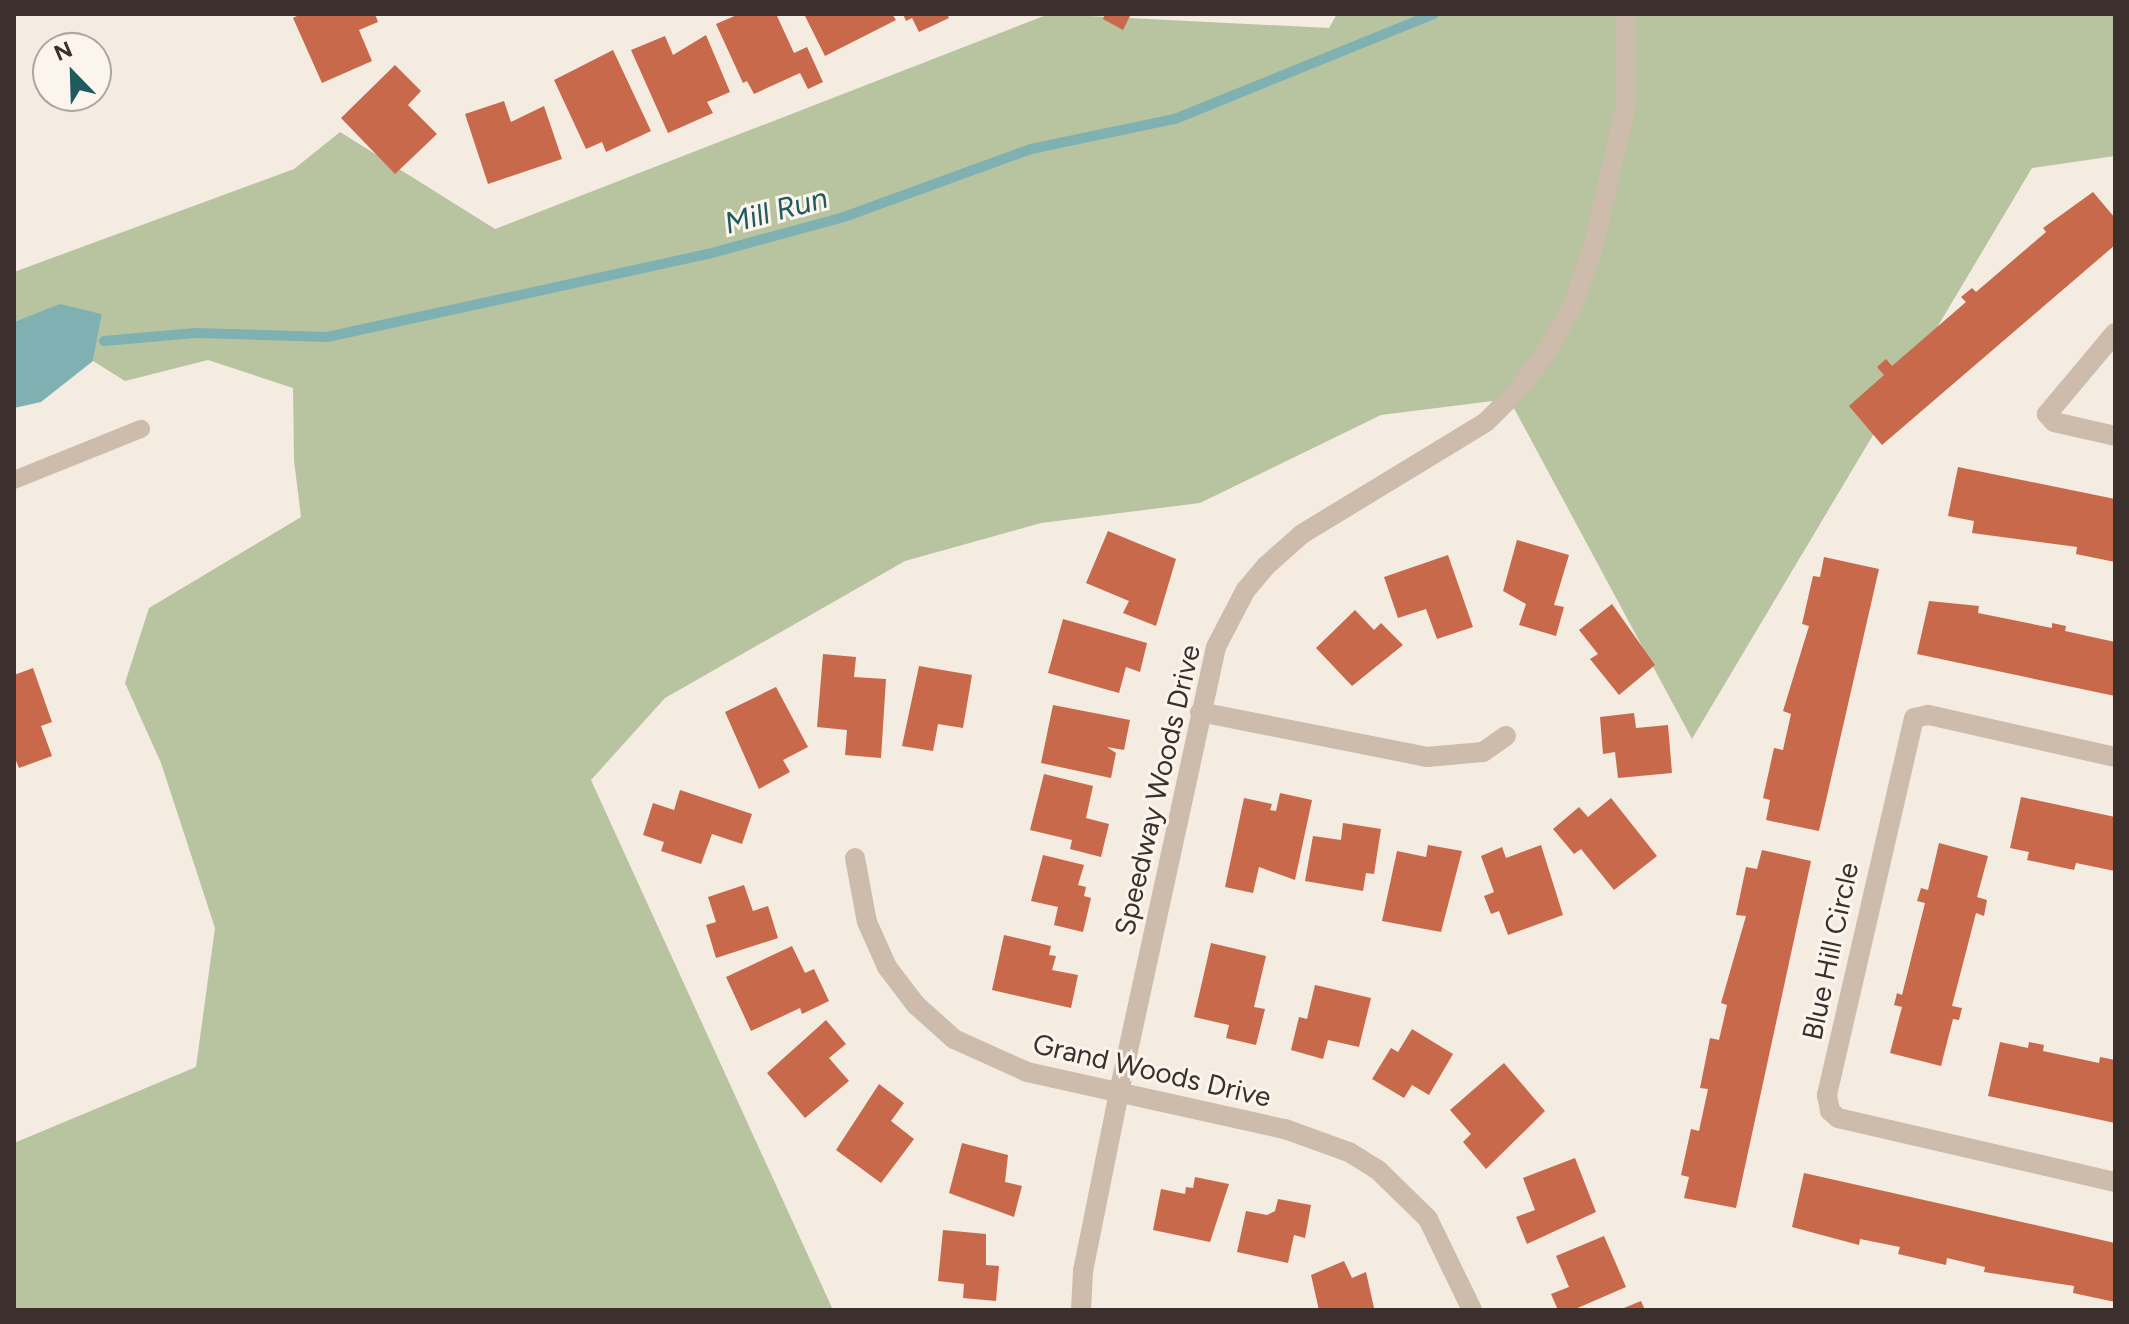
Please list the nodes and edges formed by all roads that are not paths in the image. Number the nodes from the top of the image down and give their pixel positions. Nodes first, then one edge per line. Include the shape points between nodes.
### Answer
1 (1626, 14) edge
2 (2115, 333) edge
3 (141, 429) dead end
4 (2115, 436) edge
5 (14, 480) edge
6 (1200, 712) junction
7 (1506, 736) dead end
8 (2115, 757) edge
9 (855, 858) dead end
10 (1119, 1092) junction
11 (2115, 1182) edge
12 (1081, 1310) edge
13 (1472, 1310) edge

1 - 6 street, Speedway Woods Drive via 1625,109 1594,244 1573,305 1549,348 1486,422 1302,534 1266,566 1245,591 1216,647
2 - 4 street via 2047,414 2054,422
3 - 5 lane
6 - 7 street via 1427,757 1483,752
6 - 10 street, Speedway Woods Drive
8 - 11 street, Blue Hill Circle via 1928,715 1914,718 1827,1095 1830,1111 1838,1118
9 - 10 street, Grand Woods Drive via 863,908 880,953 896,980 940,1028 996,1062
10 - 12 street, Speedway Woods Drive via 1083,1271
10 - 13 street, Grand Woods Drive via 1294,1131 1349,1152 1396,1185 1428,1219

